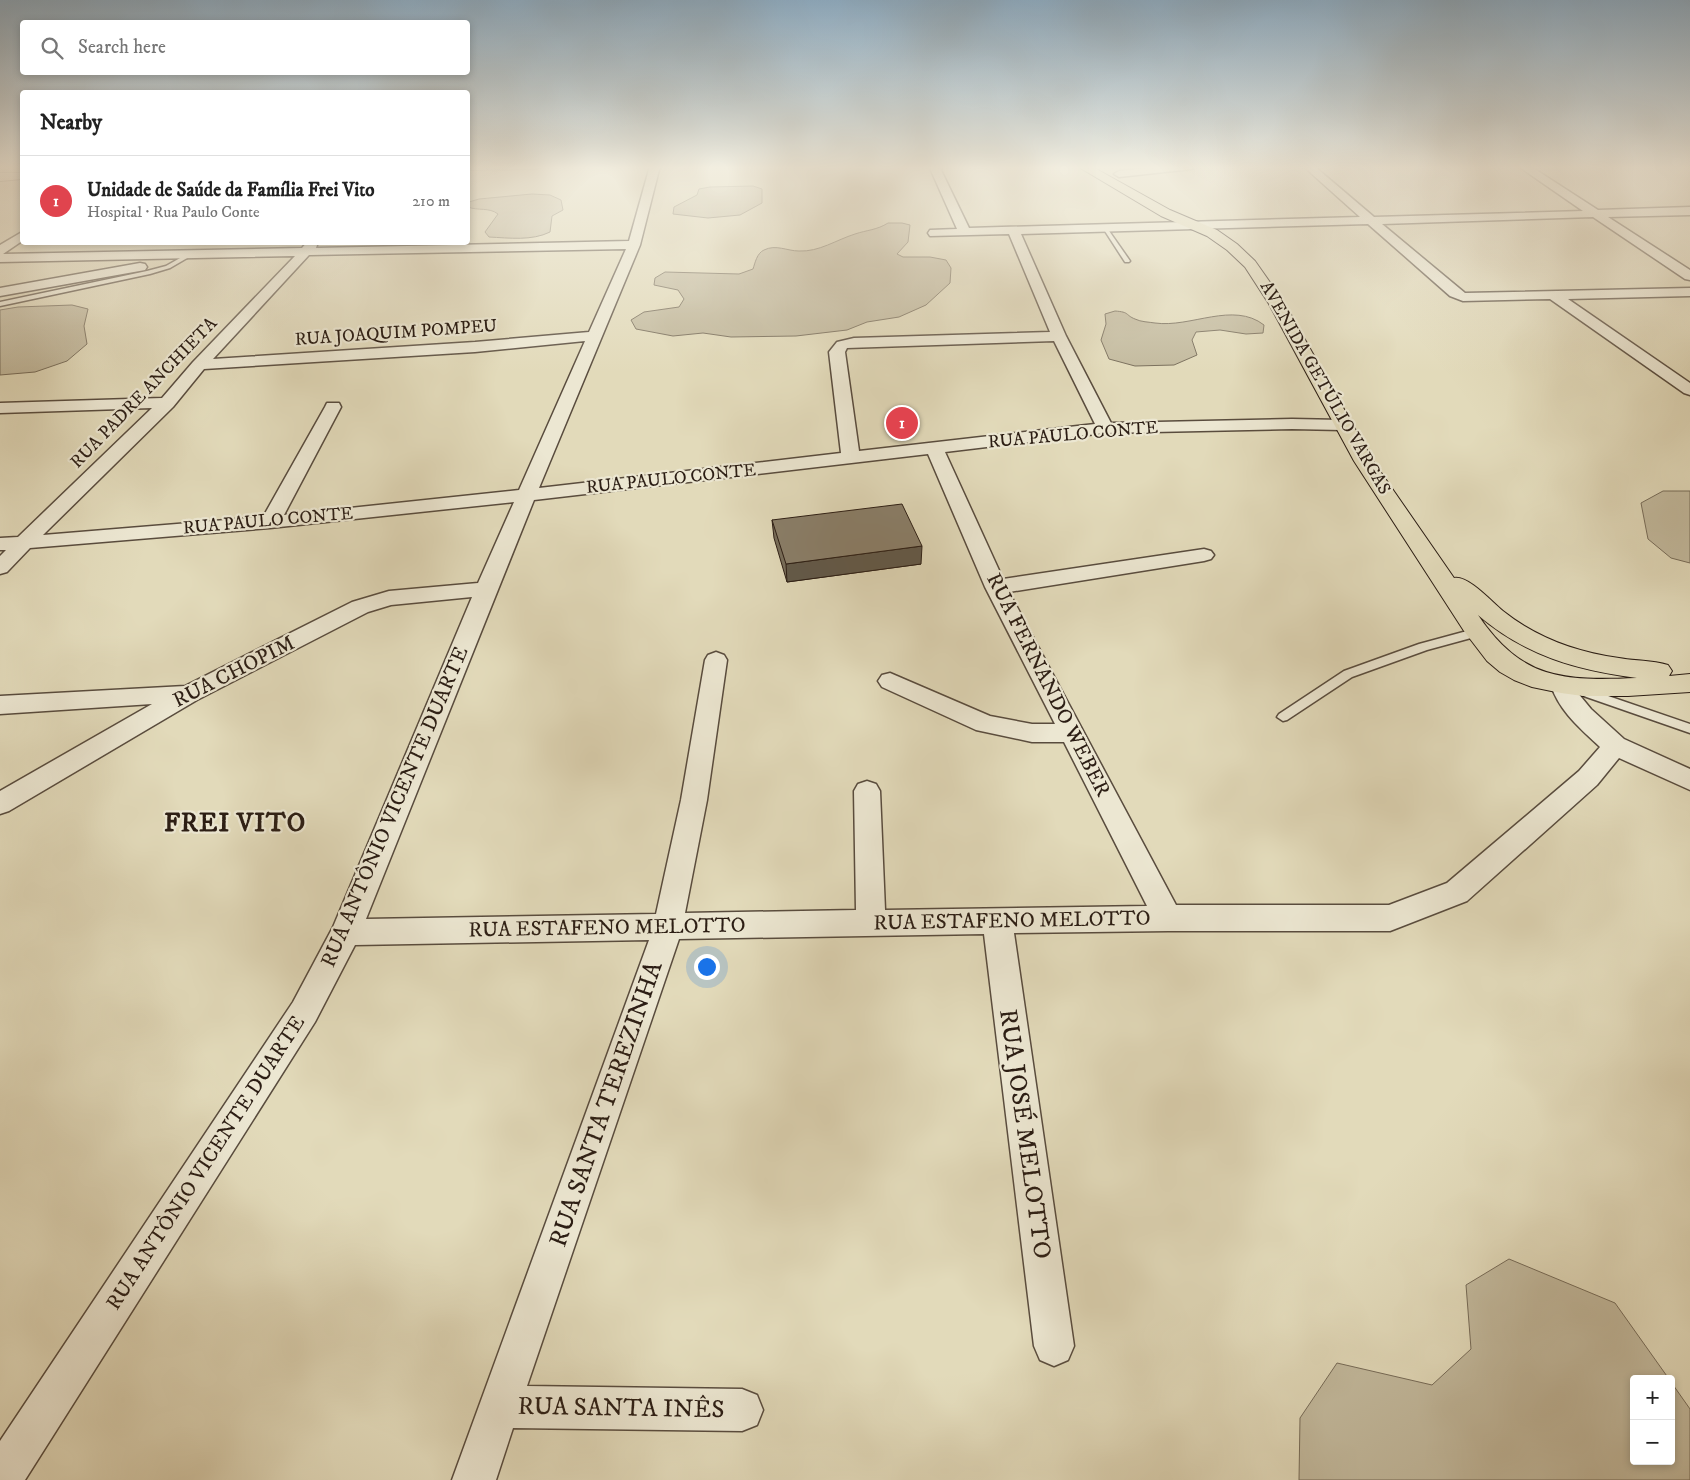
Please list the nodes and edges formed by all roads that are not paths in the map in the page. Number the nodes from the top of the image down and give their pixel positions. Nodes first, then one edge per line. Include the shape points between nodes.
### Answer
1 (637, 235) edge
2 (1016, 235) edge
3 (1109, 235) edge
4 (1214, 235) edge
5 (1387, 235) edge
6 (1630, 235) edge
7 (20, 237) edge
8 (634, 245) junction
9 (310, 247) edge
10 (0, 250) edge
11 (191, 254) junction
12 (0, 258) edge
13 (1127, 261) dead end
14 (1690, 276) edge
15 (0, 292) edge
16 (1690, 292) edge
17 (1553, 296) junction
18 (0, 304) edge
19 (595, 336) junction
20 (1059, 336) junction
21 (199, 365) junction
22 (1690, 390) edge
23 (167, 402) junction
24 (333, 407) dead end
25 (0, 408) edge
26 (1342, 425) junction
27 (1105, 428) junction
28 (934, 448) junction
29 (851, 458) junction
30 (526, 495) junction
31 (270, 522) junction
32 (24, 542) junction
33 (0, 544) edge
34 (1204, 555) dead end
35 (1434, 565) junction
36 (0, 568) edge
37 (996, 587) junction
38 (486, 589) junction
39 (1478, 632) junction
40 (1534, 644) junction
41 (1499, 656) junction
42 (1565, 656) junction
43 (716, 660) dead end
44 (1690, 673) edge
45 (890, 681) dead end
46 (1690, 682) edge
47 (1562, 684) junction
48 (189, 694) junction
49 (0, 705) edge
50 (1283, 716) dead end
51 (1690, 729) edge
52 (1071, 733) junction
53 (1615, 746) junction
54 (1690, 780) edge
55 (867, 791) dead end
56 (0, 804) edge
57 (1168, 918) junction
58 (997, 921) junction
59 (872, 923) junction
60 (668, 927) junction
61 (346, 932) junction
62 (1054, 1346) dead end
63 (500, 1406) junction
64 (742, 1410) dead end
65 (0, 1480) edge
66 (474, 1480) edge

1 - 8 street, RUA ANTÔNIO VICENTE DUARTE
2 - 20 street
3 - 13 lane
4 - 26 main road, AVENIDA GETÚLIO VARGAS via 1230,245 1266,283
5 - 17 street via 1463,297
6 - 14 street
7 - 10 street
8 - 9 street
8 - 19 street, RUA ANTÔNIO VICENTE DUARTE
9 - 11 street
9 - 21 street, RUA PADRE ANCHIETA
11 - 12 street
11 - 15 street via 94,276
11 - 18 lane via 168,267 148,273
16 - 17 street
17 - 22 street
19 - 21 street, RUA JOAQUIM POMPEU
19 - 30 street, RUA ANTÔNIO VICENTE DUARTE
20 - 27 street
20 - 29 street via 854,342 842,345 837,352
21 - 23 street, RUA PADRE ANCHIETA
23 - 25 street
23 - 32 street, RUA PADRE ANCHIETA
24 - 31 street
26 - 27 street, RUA PAULO CONTE
26 - 35 main road, AVENIDA GETÚLIO VARGAS
27 - 28 street, RUA PAULO CONTE
28 - 29 street, RUA PAULO CONTE
28 - 37 street, RUA FERNANDO WEBER
29 - 30 street, RUA PAULO CONTE
30 - 31 street, RUA PAULO CONTE
30 - 38 street, RUA ANTÔNIO VICENTE DUARTE
31 - 32 street, RUA PAULO CONTE
32 - 33 street, RUA PAULO CONTE
32 - 36 street, RUA PADRE ANCHIETA
34 - 37 street
35 - 39 main road, AVENIDA GETÚLIO VARGAS
35 - 40 main road, AVENIDA GETÚLIO VARGAS via 1506,626
37 - 52 street, RUA FERNANDO WEBER
38 - 48 street, RUA CHOPIM via 389,598 360,607
38 - 61 street, RUA ANTÔNIO VICENTE DUARTE
39 - 41 main road, AVENIDA GETÚLIO VARGAS
39 - 50 lane via 1423,647 1348,674
40 - 41 main road via 1512,646
40 - 42 main road, AVENIDA GETÚLIO VARGAS
41 - 47 main road, AVENIDA GETÚLIO VARGAS via 1522,674
42 - 44 main road, AVENIDA GETÚLIO VARGAS via 1614,666
42 - 47 main road via 1572,671 1571,679
43 - 60 street, RUA SANTA TEREZINHA via 694,800
45 - 52 street via 985,724 1032,733
46 - 47 main road, AVENIDA GETÚLIO VARGAS via 1653,686
47 - 51 lane
47 - 53 street via 1566,695 1582,715
48 - 49 street
48 - 56 street, RUA CHOPIM
52 - 57 street, RUA FERNANDO WEBER
53 - 54 street
53 - 57 street, RUA ESTAFENO MELOTTO via 1588,778 1457,892 1390,918
55 - 59 street
57 - 58 street, RUA ESTAFENO MELOTTO
58 - 59 street, RUA ESTAFENO MELOTTO
58 - 62 street, RUA JOSÉ MELOTTO
59 - 60 street, RUA ESTAFENO MELOTTO
60 - 61 street, RUA ESTAFENO MELOTTO
60 - 63 street, RUA SANTA TEREZINHA
61 - 65 street, RUA ANTÔNIO VICENTE DUARTE via 304,1012
63 - 64 street, RUA SANTA INÊS
63 - 66 street, RUA SANTA TEREZINHA

